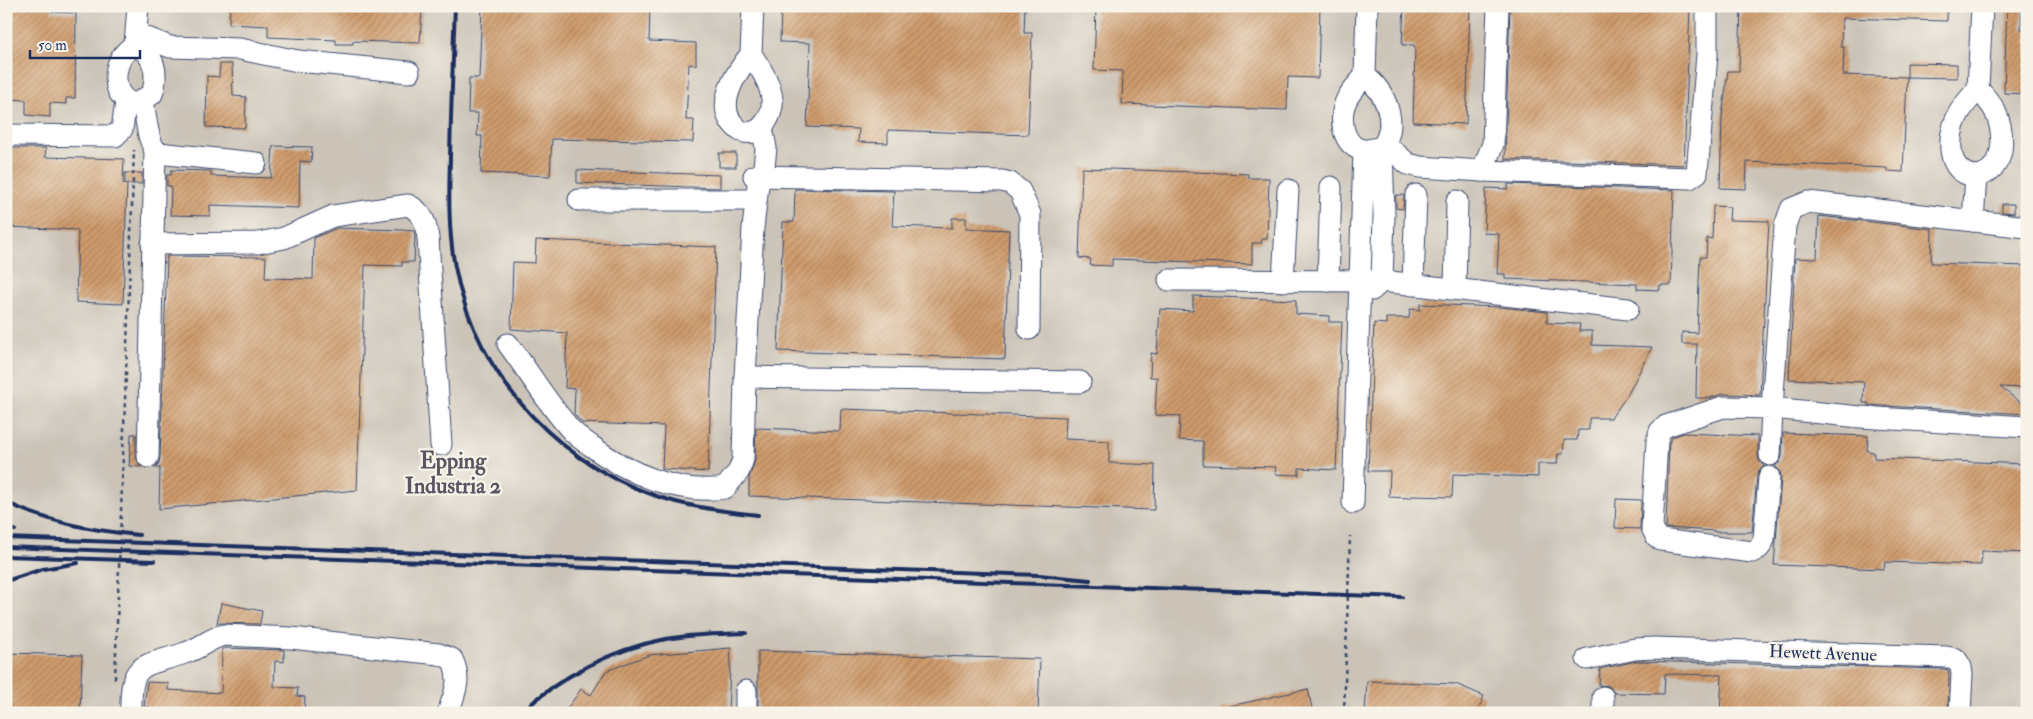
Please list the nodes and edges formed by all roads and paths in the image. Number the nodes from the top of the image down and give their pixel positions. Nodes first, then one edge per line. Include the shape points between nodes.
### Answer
1 (138, 6) edge
2 (753, 6) edge
3 (1367, 6) edge
4 (1498, 6) edge
5 (1707, 6) edge
6 (1982, 6) edge
7 (136, 39) junction
8 (751, 54) junction
9 (409, 72) dead end
10 (1365, 76) junction
11 (1978, 89) junction
12 (135, 101) junction
13 (755, 130) junction
14 (6, 135) edge
15 (134, 143) dead end
16 (1377, 147) junction
17 (155, 150) junction
18 (256, 163) dead end
19 (1482, 171) junction
20 (1976, 176) junction
21 (757, 184) junction
22 (1331, 187) dead end
23 (1288, 190) dead end
24 (1416, 195) dead end
25 (579, 200) dead end
26 (1457, 201) dead end
27 (1973, 221) junction
28 (2027, 227) edge
29 (152, 244) junction
30 (1169, 280) dead end
31 (1283, 280) junction
32 (1328, 281) junction
33 (1382, 281) junction
34 (1413, 285) junction
35 (1455, 289) junction
36 (1358, 291) junction
37 (1628, 309) dead end
38 (1029, 329) dead end
39 (508, 344) dead end
40 (745, 377) junction
41 (1080, 382) dead end
42 (1772, 408) junction
43 (2027, 427) edge
44 (440, 444) dead end
45 (1770, 455) dead end
46 (148, 457) dead end
47 (1769, 477) dead end
48 (1353, 503) dead end
49 (1350, 536) dead end
50 (1587, 659) dead end
51 (115, 684) dead end
52 (746, 691) dead end
53 (131, 713) edge
54 (448, 713) edge
55 (746, 713) edge
56 (1344, 713) edge
57 (1960, 713) edge

1 - 7 street
2 - 8 street
3 - 10 street
4 - 19 street via 1493,144
5 - 19 street via 1695,176
6 - 11 street
7 - 9 street via 170,47 240,49 298,61
7 - 12 street via 118,66 116,88 120,96
7 - 12 street via 151,56 156,78 152,94
8 - 13 street via 764,74 772,99 770,116
8 - 13 street via 733,81 727,107 733,124 741,131
10 - 16 street via 1380,90 1390,120
10 - 16 street via 1348,98 1343,118 1346,138 1352,145
11 - 20 street via 1994,109 2002,150 1993,168
11 - 20 street via 1958,114 1950,144 1957,166
12 - 14 street via 122,129 115,136
12 - 17 street
13 - 21 street via 766,148
15 - 51 path
16 - 19 street via 1415,166
16 - 33 street via 1384,215
16 - 36 street
17 - 18 street via 158,153
17 - 29 street
20 - 27 street
21 - 25 street
21 - 38 street via 1010,183 1020,191 1030,214
21 - 40 street
22 - 32 street
23 - 31 street
24 - 34 street
26 - 35 street
27 - 28 street
27 - 42 street via 1808,202 1791,209 1785,226
29 - 44 street via 258,243 299,233 333,216 408,205 415,208 422,215 428,238
29 - 46 street
30 - 31 street
31 - 32 street
32 - 36 street
33 - 34 street
33 - 36 street
34 - 35 street
35 - 37 street
36 - 48 street
39 - 40 street via 573,432 607,458 634,472 694,490 725,488 739,471 743,459
40 - 41 street
42 - 43 street
42 - 45 street
42 - 47 street via 1724,407 1676,421 1660,431 1653,531 1661,540 1752,552 1762,546 1764,540
49 - 56 path
50 - 57 street, Hewett Avenue via 1635,649 1694,648 1952,658 1959,662 1962,674
52 - 55 street
53 - 54 street via 132,683 137,672 147,664 185,653 224,635 291,638 439,654 452,659 458,671 458,682

